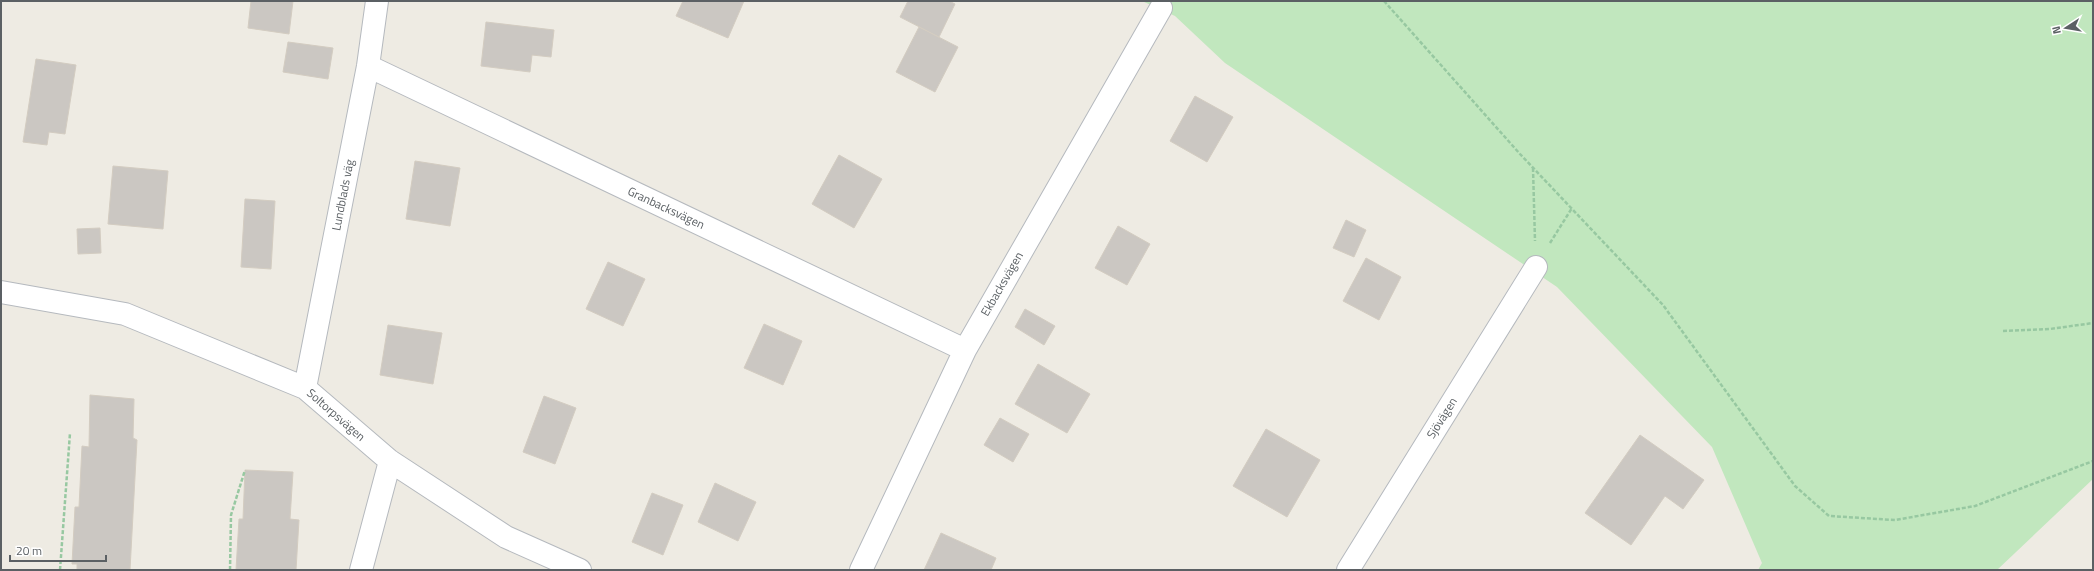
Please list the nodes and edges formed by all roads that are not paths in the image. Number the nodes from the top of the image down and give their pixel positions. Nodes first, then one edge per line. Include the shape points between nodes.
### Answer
1 (377, 1) edge
2 (1161, 8) dead end
3 (368, 66) junction
4 (1536, 267) road end
5 (1, 292) edge
6 (965, 350) junction
7 (305, 388) junction
8 (390, 461) junction
9 (361, 570) edge
10 (580, 570) edge
11 (861, 570) edge
12 (1348, 570) edge

1 - 3 street, Lundblads väg
2 - 6 street, Ekbacksvägen
3 - 6 street, Granbacksvägen
3 - 7 street, Lundblads väg
4 - 12 street, Sjövägen
5 - 7 street, Soltorpsvägen via 125,314
6 - 11 street, Ekbacksvägen
7 - 8 street, Soltorpsvägen
8 - 9 street
8 - 10 street, Soltorpsvägen via 506,537

